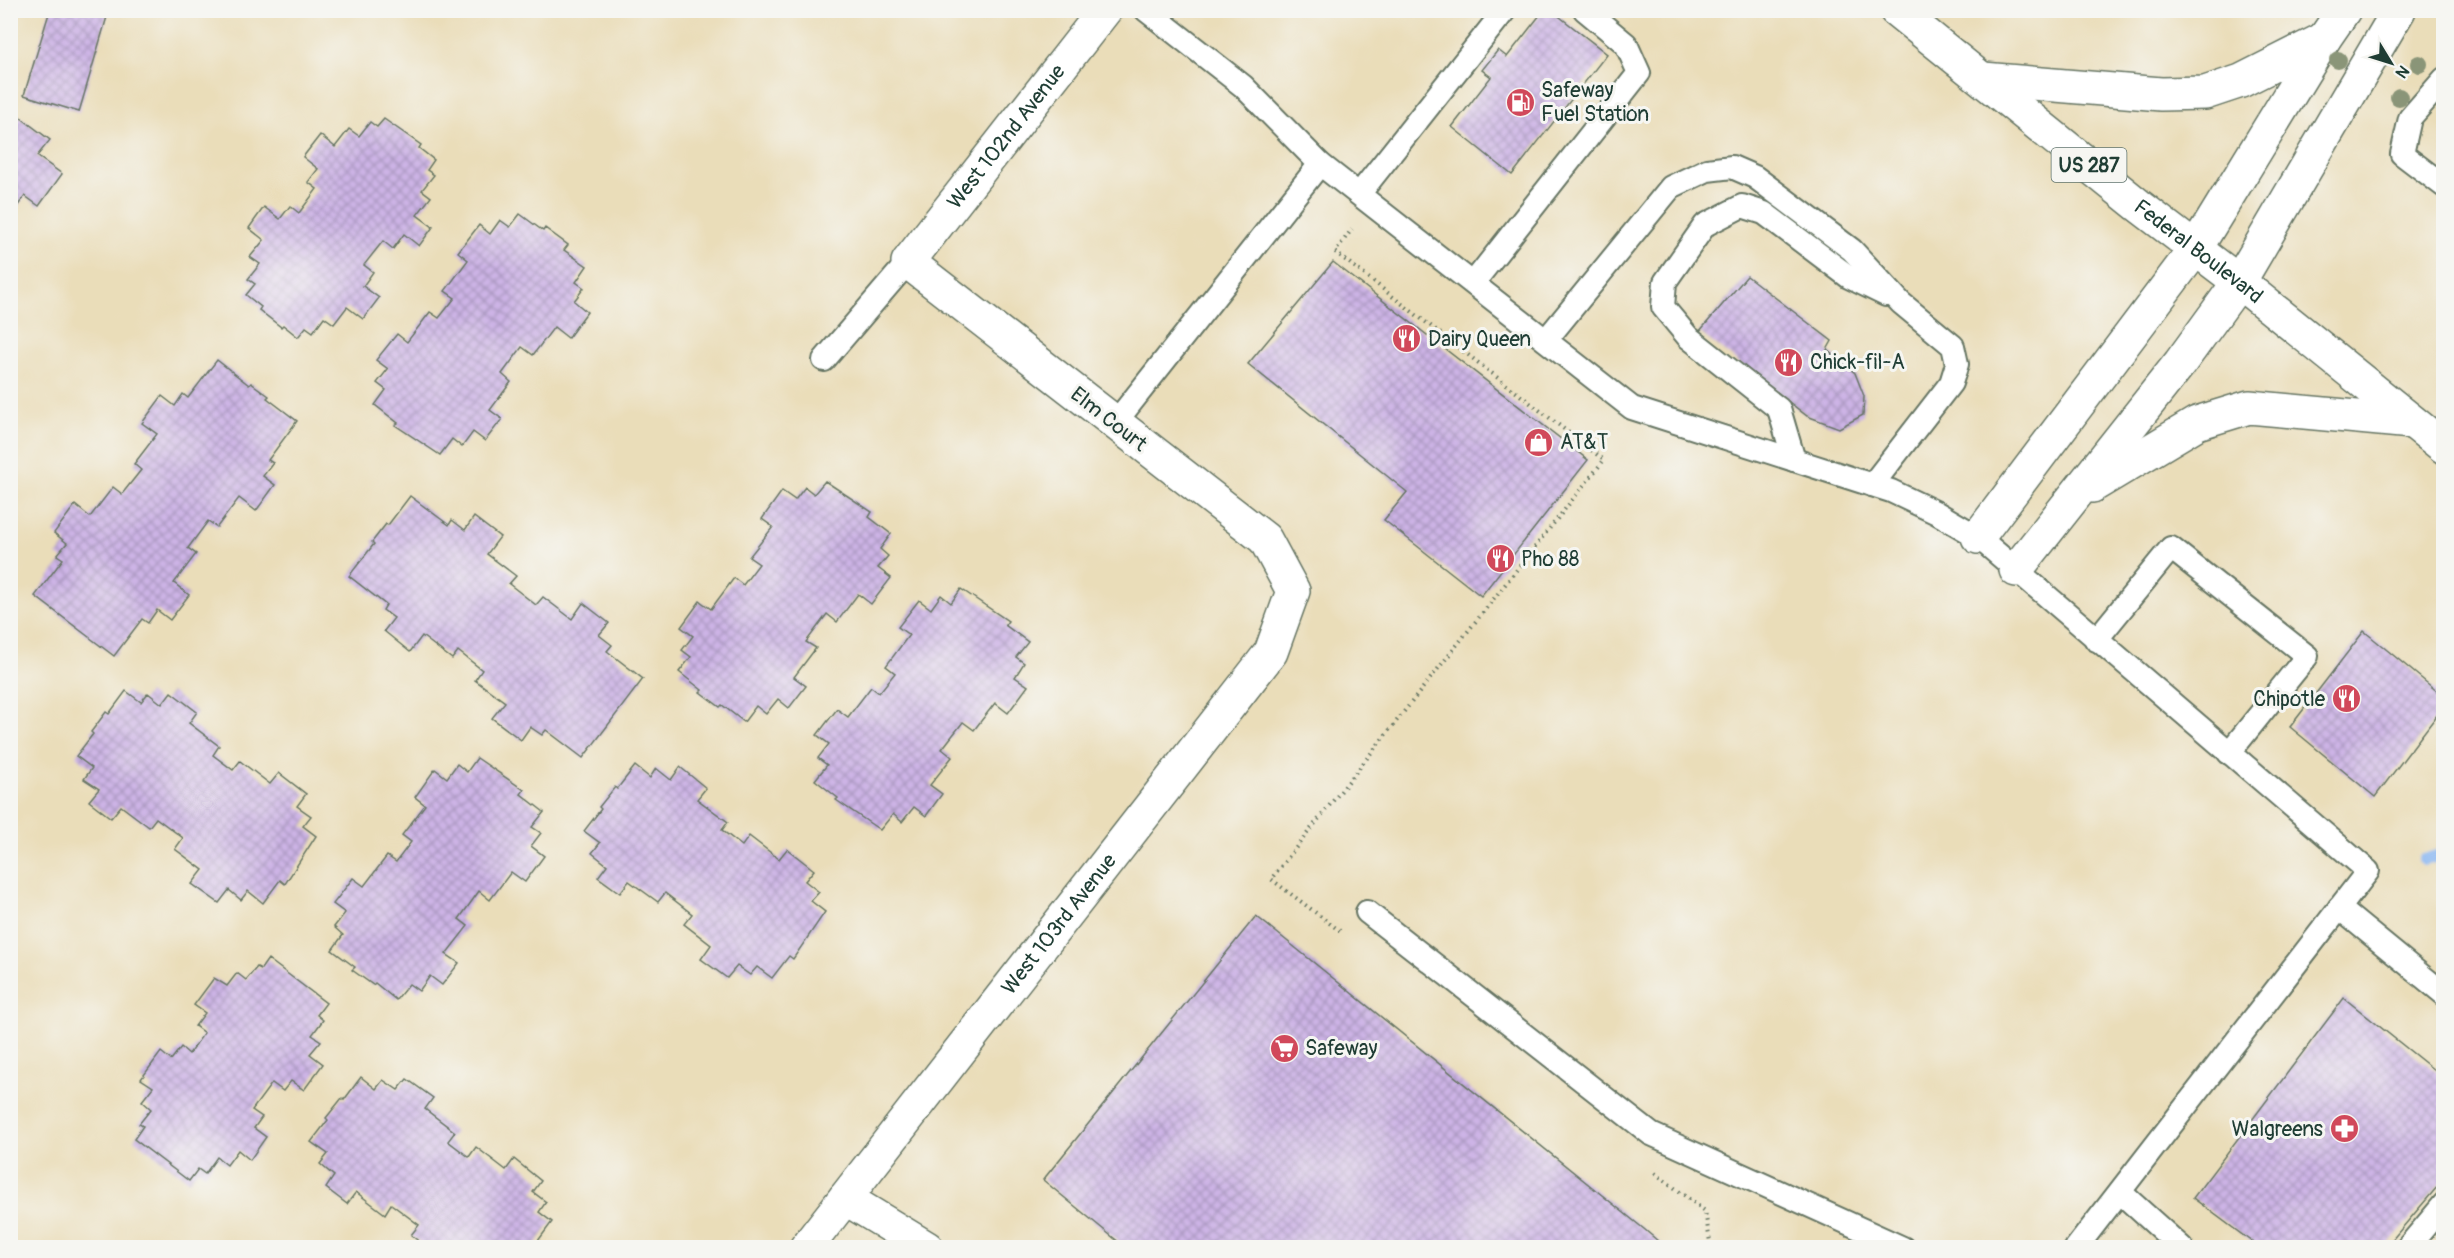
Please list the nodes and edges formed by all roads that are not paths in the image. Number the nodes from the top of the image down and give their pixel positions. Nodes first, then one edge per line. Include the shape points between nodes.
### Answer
1 (1105, 10) edge
2 (1146, 10) edge
3 (1505, 10) edge
4 (1585, 10) edge
5 (1896, 10) edge
6 (2344, 10) edge
7 (2399, 10) edge
8 (2324, 39) junction
9 (1983, 79) junction
10 (2444, 79) edge
11 (1320, 164) junction
12 (2444, 186) edge
13 (1366, 198) junction
14 (2196, 248) junction
15 (908, 262) junction
16 (1474, 282) junction
17 (2239, 282) junction
18 (1901, 303) junction
19 (1546, 340) junction
20 (824, 360) dead end
21 (2412, 422) junction
22 (1115, 423) junction
23 (2444, 447) edge
24 (1794, 460) junction
25 (1872, 485) junction
26 (2072, 498) junction
27 (1978, 537) junction
28 (2016, 570) junction
29 (1293, 591) joint
30 (2096, 639) junction
31 (2229, 753) junction
32 (2339, 908) junction
33 (1367, 912) dead end
34 (2444, 994) edge
35 (2120, 1192) junction
36 (845, 1197) junction
37 (2444, 1204) edge
38 (806, 1248) edge
39 (927, 1248) edge
40 (1903, 1248) edge
41 (2076, 1248) edge
42 (2182, 1248) edge
43 (2407, 1248) edge

1 - 15 street, West 102nd Avenue
2 - 11 lane via 1243,86
3 - 13 lane
4 - 16 lane via 1626,44 1639,74
5 - 9 street, Federal Boulevard / US 287
6 - 8 street
7 - 17 street
8 - 9 street via 2241,81 2205,93 2161,94
8 - 14 street
9 - 14 street, Federal Boulevard / US 287
10 - 12 lane via 2410,118 2402,154
11 - 13 lane
11 - 22 lane
13 - 16 lane
14 - 17 street, Federal Boulevard / US 287
14 - 27 street
15 - 20 lane
15 - 22 street, Elm Court
16 - 19 lane
17 - 21 street, Federal Boulevard / US 287
17 - 26 street
18 - 19 lane via 1852,250 1755,177 1732,167 1707,170 1671,187
18 - 24 lane via 1849,277 1764,213 1742,206 1705,225 1665,282 1663,307 1688,337 1779,409
18 - 25 lane via 1953,346 1957,364 1951,383
19 - 24 lane via 1632,408
21 - 23 street, Federal Boulevard / US 287
21 - 26 street via 2248,407 2197,423
22 - 29 street, Elm Court via 1265,539
24 - 25 lane
25 - 27 lane via 1921,505
26 - 28 street
27 - 28 lane
28 - 30 lane
29 - 36 street, West 103rd Avenue via 1271,652
30 - 31 lane
30 - 31 lane via 2171,548 2307,656
31 - 32 lane via 2368,871
32 - 34 lane
32 - 35 lane
33 - 40 lane via 1651,1134
35 - 41 lane
35 - 42 lane
36 - 38 street, West 103rd Avenue
36 - 39 street
37 - 43 lane

